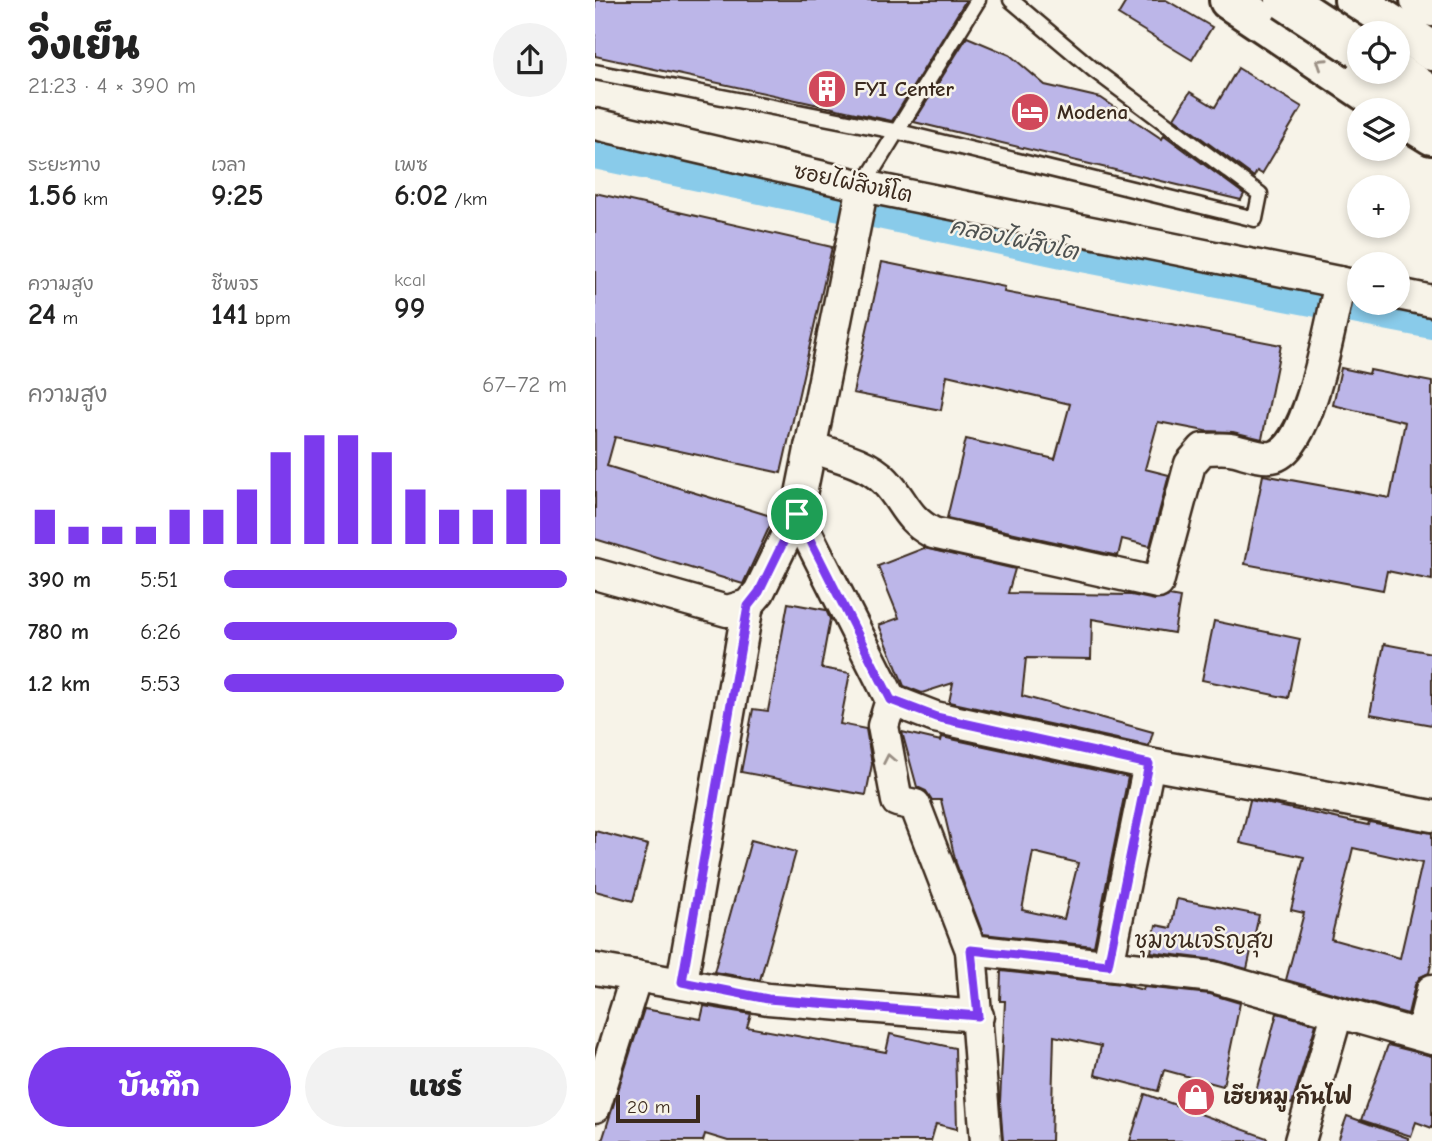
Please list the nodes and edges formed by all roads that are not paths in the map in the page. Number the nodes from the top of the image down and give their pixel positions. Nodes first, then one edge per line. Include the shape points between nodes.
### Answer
1 (978, 0) edge
2 (1011, 0) edge
3 (1229, 0) edge
4 (1285, 0) edge
5 (1354, 0) edge
6 (1420, 0) edge
7 (1432, 8) edge
8 (1347, 41) edge
9 (1432, 51) edge
10 (595, 72) edge
11 (1410, 82) edge
12 (1432, 96) edge
13 (1375, 98) edge
14 (1410, 121) edge
15 (595, 124) edge
16 (895, 131) junction
17 (1432, 135) edge
18 (861, 194) junction
19 (1345, 289) edge
20 (1410, 297) edge
21 (1432, 302) edge
22 (810, 447) junction
23 (797, 514) junction
24 (595, 574) edge
25 (748, 606) junction
26 (891, 700) junction
27 (1149, 764) junction
28 (1432, 816) edge
29 (971, 950) junction
30 (1108, 965) junction
31 (595, 968) edge
32 (636, 976) junction
33 (682, 982) junction
34 (1432, 990) edge
35 (1337, 1014) junction
36 (978, 1016) junction
37 (1427, 1037) edge
38 (595, 1107) edge
39 (986, 1141) edge
40 (1300, 1141) edge

1 - 16 lane
2 - 16 lane via 1094,70 1260,194 1255,219
13 -> 3 main road
4 - 8 main road, bridge
5 - 9 main road
6 - 7 main road
10 - 16 lane
11 - 12 main road
14 - 17 main road
15 - 18 street, ซอยไผ่สิงห์โต
16 - 18 lane
18 - 19 street, ซอยไผ่สิงห์โต
18 - 22 street
19 - 22 street via 1311,399 1284,453 1270,458 1228,448 1203,449 1190,464 1159,583 933,533 915,523 884,480 862,466
20 - 21 street
22 - 23 street
23 - 25 street
23 - 26 street
24 - 25 street via 727,611
25 - 33 street
26 - 27 street via 936,717
29 -> 26 street via 915,805 897,801 883,726
27 - 28 street
27 - 30 street
29 - 30 street
29 - 36 street
30 - 35 street via 1213,977
31 - 32 street
32 - 33 street
32 - 38 street
33 - 36 street via 768,999
34 - 37 street
35 - 37 street
35 - 40 street
36 - 39 street

